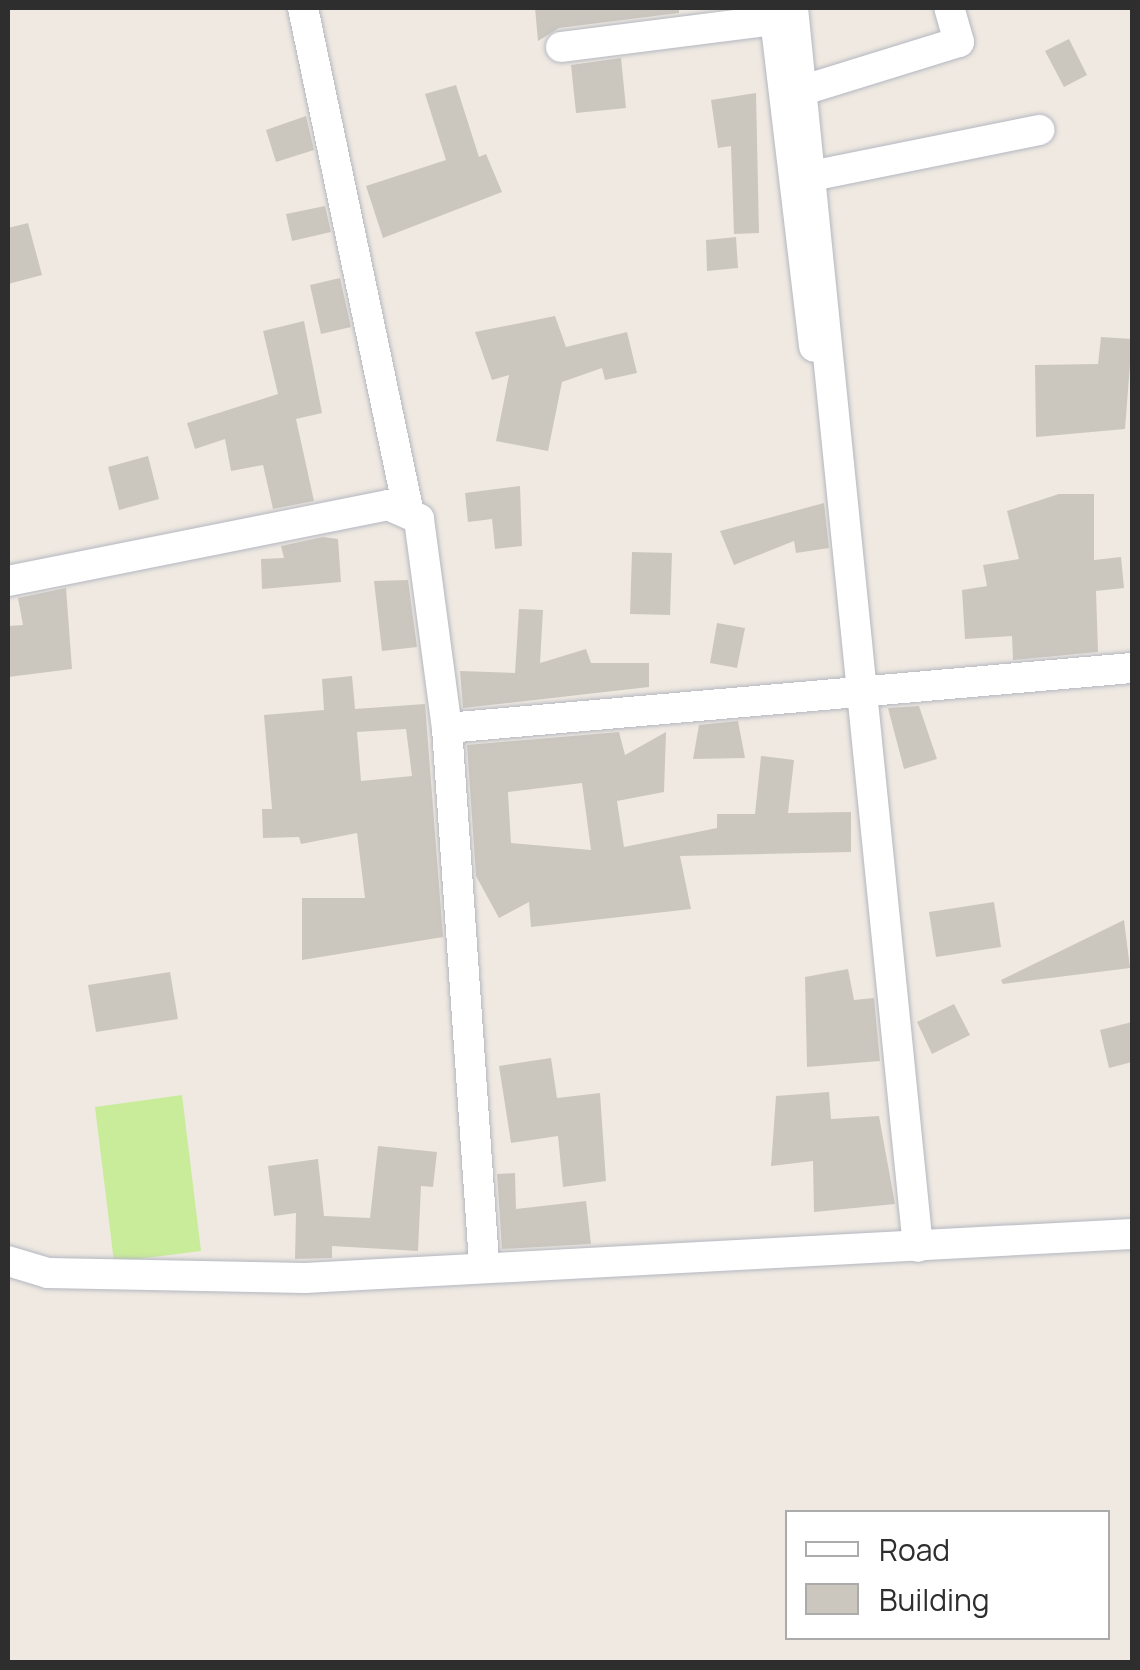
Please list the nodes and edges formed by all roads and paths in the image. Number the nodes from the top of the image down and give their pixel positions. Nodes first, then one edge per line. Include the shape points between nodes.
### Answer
1 (302, 8) edge
2 (949, 8) edge
3 (781, 12) edge
4 (561, 47) dead end
5 (808, 89) junction
6 (1040, 130) dead end
7 (816, 175) junction
8 (845, 456) junction
9 (408, 508) junction
10 (8, 581) edge
11 (1132, 668) edge
12 (859, 688) junction
13 (447, 728) junction
14 (1132, 1234) edge
15 (918, 1247) junction
16 (8, 1260) edge
17 (484, 1263) junction

1 - 9 street
2 - 5 street via 959,42
3 - 4 street
3 - 5 street
3 - 8 street via 825,424
5 - 7 street
6 - 7 street
7 - 8 street
8 - 12 street
9 - 10 street
9 - 13 street via 426,535
11 - 12 street
12 - 13 street
12 - 15 street
13 - 17 street
14 - 15 street
15 - 17 street
16 - 17 street via 48,1273 180,1280

